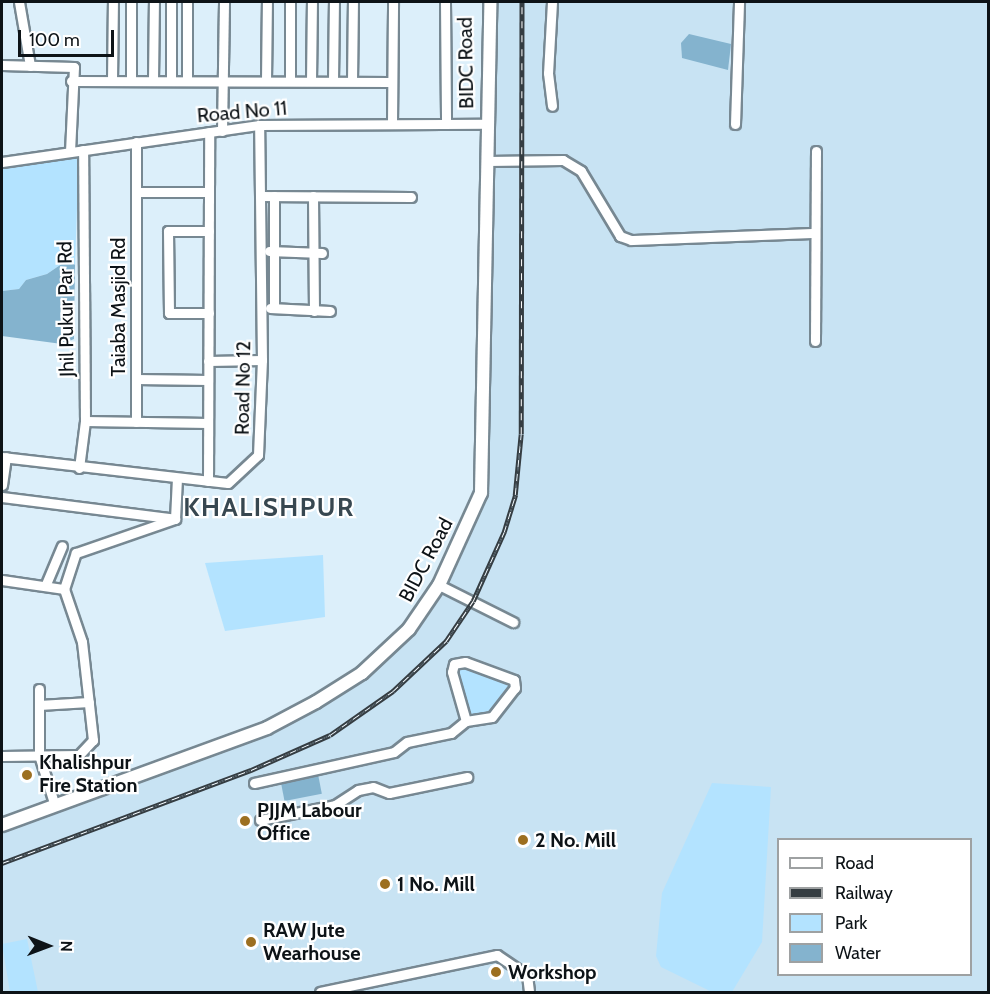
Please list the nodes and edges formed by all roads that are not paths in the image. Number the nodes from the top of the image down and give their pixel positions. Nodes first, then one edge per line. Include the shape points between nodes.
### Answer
1 (19, 2) edge
2 (113, 2) edge
3 (131, 2) edge
4 (154, 2) edge
5 (171, 2) edge
6 (187, 2) edge
7 (224, 2) edge
8 (267, 2) edge
9 (290, 2) edge
10 (312, 2) edge
11 (334, 2) edge
12 (353, 2) edge
13 (393, 2) edge
14 (445, 2) edge
15 (485, 2) edge
16 (490, 2) edge
17 (552, 2) edge
18 (739, 2) edge
19 (2, 65) edge
20 (30, 66) junction
21 (131, 80) junction
22 (153, 80) junction
23 (171, 80) junction
24 (188, 80) junction
25 (222, 80) junction
26 (266, 80) junction
27 (290, 80) junction
28 (71, 81) junction
29 (112, 81) junction
30 (311, 81) junction
31 (333, 81) junction
32 (352, 81) junction
33 (392, 82) junction
34 (552, 106) dead end
35 (392, 123) junction
36 (446, 124) junction
37 (488, 124) junction
38 (735, 124) dead end
39 (259, 125) junction
40 (222, 131) junction
41 (209, 132) junction
42 (136, 142) junction
43 (83, 150) junction
44 (816, 151) dead end
45 (70, 152) junction
46 (487, 161) junction
47 (2, 162) edge
48 (136, 192) junction
49 (209, 192) junction
50 (260, 196) junction
51 (274, 196) junction
52 (313, 196) junction
53 (411, 197) dead end
54 (209, 231) junction
55 (814, 233) junction
56 (261, 251) junction
57 (274, 252) junction
58 (318, 253) junction
59 (261, 308) junction
60 (274, 309) junction
61 (314, 311) junction
62 (330, 311) dead end
63 (208, 313) junction
64 (815, 341) dead end
65 (262, 360) junction
66 (208, 361) junction
67 (136, 379) junction
68 (208, 380) junction
69 (85, 421) junction
70 (136, 422) junction
71 (208, 423) junction
72 (4, 457) edge
73 (79, 468) junction
74 (177, 478) junction
75 (208, 481) junction
76 (2, 485) edge
77 (2, 497) edge
78 (175, 519) junction
79 (62, 546) dead end
80 (2, 580) edge
81 (46, 584) junction
82 (439, 585) junction
83 (64, 589) junction
84 (513, 622) dead end
85 (39, 689) dead end
86 (89, 702) junction
87 (39, 705) junction
88 (465, 722) junction
89 (39, 755) junction
90 (2, 756) edge
91 (467, 777) dead end
92 (254, 783) dead end
93 (55, 806) junction
94 (260, 820) dead end
95 (2, 825) edge
96 (320, 993) edge
97 (529, 993) edge

1 - 20 street
2 - 29 street
3 - 21 street
4 - 22 street
5 - 23 street
6 - 24 street
7 - 25 street
8 - 26 street
9 - 27 street
10 - 30 street
11 - 31 street
12 - 32 street
13 - 33 street
14 - 36 street
15 - 37 main road, BIDC Road
16 - 37 main road, BIDC Road
17 - 34 street via 548,73
18 - 38 street
19 - 20 street
20 - 28 street via 74,67
21 - 22 street
21 - 29 street
22 - 23 street
23 - 24 street
24 - 25 street
25 - 26 street
25 - 40 street
26 - 27 street
27 - 30 street
28 - 29 street
28 - 45 street
30 - 31 street
31 - 32 street
32 - 33 street
33 - 35 street
35 - 36 street, Road No 11
35 - 39 street, Road No 11
36 - 37 street, Road No 11
37 - 46 main road, BIDC Road
39 - 40 street, Road No 11
39 - 50 street, Road No 12
40 - 41 street, Road No 11
41 - 42 street, Road No 11
41 - 49 street
42 - 43 street, Road No 11
42 - 48 street, Taiaba Masjid Rd
43 - 45 street, Road No 11
43 - 69 street, Jhil Pukur Par Rd
44 - 55 street
45 - 47 street, Road No 11
46 - 55 street via 563,160 581,171 620,236 631,240
46 - 82 main road, BIDC Road via 481,493
48 - 49 street
48 - 67 street, Taiaba Masjid Rd
49 - 54 street
50 - 51 street
50 - 56 street, Road No 12
51 - 52 street
51 - 57 street
52 - 53 street
52 - 58 street
54 - 63 street
54 - 63 street via 168,231 168,313
55 - 64 street
56 - 57 street
56 - 59 street, Road No 12
57 - 58 street
57 - 60 street
58 - 61 street
59 - 60 street
59 - 65 street, Road No 12
60 - 61 street
61 - 62 street
63 - 66 street
65 - 66 street
65 - 75 street, Road No 12 via 258,455 228,483
66 - 68 street
67 - 68 street
67 - 70 street, Taiaba Masjid Rd
68 - 71 street
69 - 70 street
69 - 73 street, Jhil Pukur Par Rd
70 - 71 street
71 - 75 street
72 - 73 street, Road No 12
72 - 76 street
73 - 74 street, Road No 12
74 - 75 street, Road No 12
74 - 78 street
77 - 78 street
78 - 83 street via 76,552
79 - 81 street
80 - 81 street
81 - 83 street
82 - 84 street
82 - 93 main road, BIDC Road via 409,629 362,673 316,702 267,728
83 - 86 street via 82,642
85 - 87 street
86 - 87 street
86 - 89 street via 91,745 80,756
87 - 89 street
88 - 88 street via 452,672 454,664 465,662 514,680 515,688 492,717
88 - 92 street via 451,733 407,742 394,752
89 - 90 street
89 - 93 street
91 - 94 street via 389,793 373,787 358,790 335,805
93 - 95 main road, BIDC Road
96 - 97 street via 497,955 527,975

